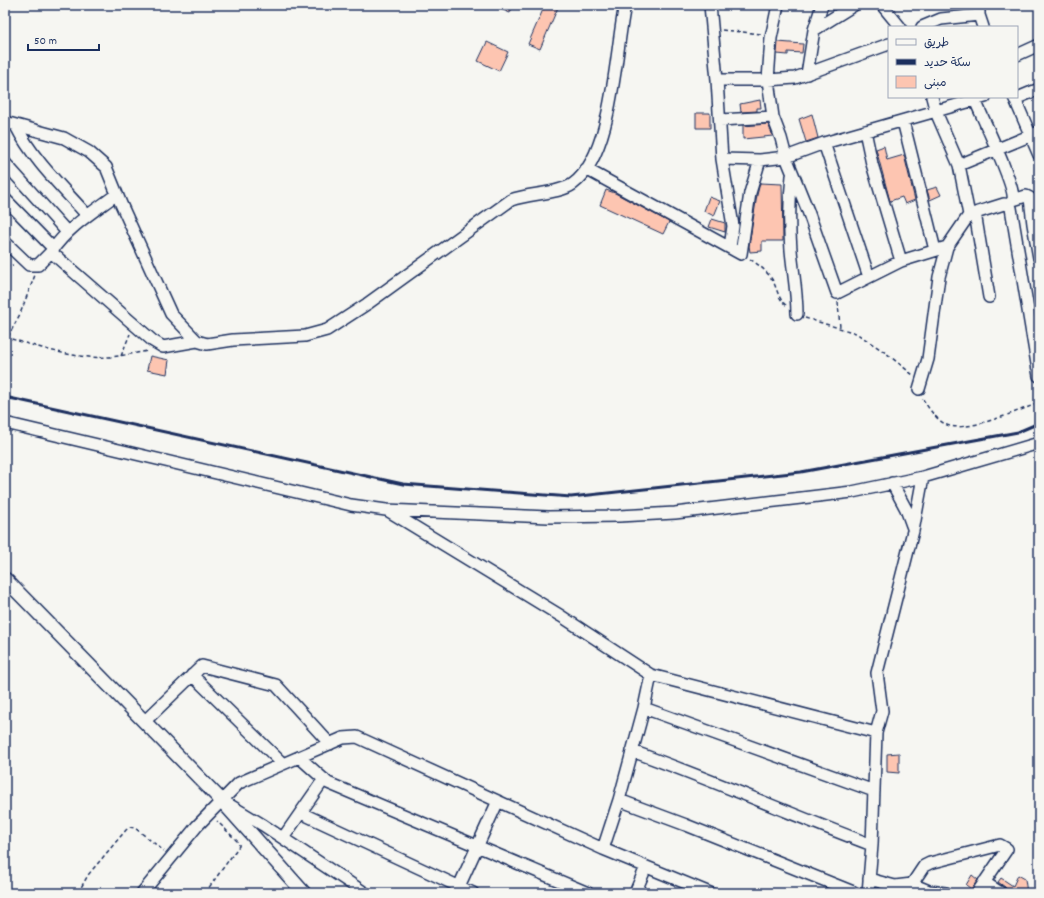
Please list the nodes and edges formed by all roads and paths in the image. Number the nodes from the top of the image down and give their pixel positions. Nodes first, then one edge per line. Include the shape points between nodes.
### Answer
1 (625, 5) edge
2 (710, 5) edge
3 (778, 5) edge
4 (822, 5) edge
5 (854, 5) edge
6 (882, 5) edge
7 (979, 10) edge
8 (899, 26) edge
9 (924, 26) edge
10 (983, 26) edge
11 (712, 29) junction
12 (814, 30) junction
13 (772, 35) junction
14 (888, 44) edge
15 (1039, 45) edge
16 (1018, 55) edge
17 (807, 74) junction
18 (717, 80) junction
19 (768, 80) junction
20 (1039, 89) edge
21 (1018, 97) edge
22 (932, 98) edge
23 (1014, 98) edge
24 (980, 99) edge
25 (936, 112) junction
26 (774, 118) junction
27 (720, 120) junction
28 (903, 121) junction
29 (5, 122) edge
30 (16, 126) junction
31 (865, 131) junction
32 (1034, 134) edge
33 (824, 142) junction
34 (996, 150) junction
35 (1039, 155) edge
36 (786, 157) junction
37 (722, 159) junction
38 (760, 160) junction
39 (5, 163) edge
40 (959, 165) junction
41 (586, 169) junction
42 (792, 172) junction
43 (117, 194) junction
44 (5, 199) edge
45 (1011, 203) junction
46 (972, 214) junction
47 (87, 215) junction
48 (67, 232) junction
49 (5, 242) edge
50 (730, 247) junction
51 (947, 247) junction
52 (935, 250) junction
53 (52, 251) junction
54 (741, 254) junction
55 (1039, 258) edge
56 (901, 261) junction
57 (38, 265) junction
58 (869, 277) junction
59 (837, 293) junction
60 (989, 297) dead end
61 (797, 314) junction
62 (132, 322) junction
63 (840, 328) junction
64 (6, 337) edge
65 (197, 341) junction
66 (164, 347) junction
67 (121, 356) junction
68 (1039, 376) edge
69 (919, 389) junction
70 (1039, 403) edge
71 (5, 423) edge
72 (1039, 443) edge
73 (922, 477) junction
74 (892, 483) junction
75 (386, 510) junction
76 (914, 531) junction
77 (5, 578) edge
78 (651, 675) junction
79 (192, 676) junction
80 (644, 708) junction
81 (145, 721) junction
82 (876, 733) junction
83 (330, 744) junction
84 (632, 751) junction
85 (299, 757) junction
86 (283, 764) junction
87 (324, 779) junction
88 (874, 791) junction
89 (221, 800) junction
90 (619, 800) junction
91 (498, 801) junction
92 (301, 813) junction
93 (209, 814) junction
94 (283, 838) junction
95 (872, 845) junction
96 (477, 846) junction
97 (602, 849) junction
98 (172, 857) junction
99 (646, 867) junction
100 (869, 879) junction
101 (984, 882) junction
102 (912, 884) junction
103 (457, 890) edge
104 (78, 893) edge
105 (142, 893) edge
106 (205, 893) edge
107 (304, 893) edge
108 (365, 893) edge
109 (473, 893) edge
110 (588, 893) edge
111 (635, 893) edge
112 (710, 893) edge
113 (856, 893) edge
114 (868, 893) edge
115 (946, 893) edge
116 (977, 893) edge
117 (1001, 893) edge

1 - 41 street via 600,145
2 - 11 street
3 - 13 street
4 - 12 street
5 - 12 street
6 - 8 street
7 - 9 street via 941,19
7 - 10 street
11 - 13 path
11 - 18 street
12 - 17 street
13 - 19 street
14 - 17 street
15 - 16 street
17 - 19 street
18 - 19 street
18 - 27 street
19 - 26 street
20 - 21 street
22 - 25 street
23 - 32 street
24 - 25 street
24 - 34 street
25 - 28 street
25 - 40 street
26 - 27 street
26 - 36 street
27 - 37 street
28 - 31 street
28 - 52 street
29 - 30 street
30 - 43 street via 64,138 89,152 106,167
30 - 47 street via 43,165
31 - 33 street
31 - 56 street via 872,164
32 - 34 street
32 - 35 street
33 - 36 street
33 - 58 street
34 - 40 street
34 - 45 street via 1008,179
36 - 38 street
36 - 42 street
37 - 38 street
37 - 50 street via 733,226
38 - 54 street via 750,193
39 - 48 street
40 - 46 street
41 - 50 street
41 - 65 street via 573,184 512,200 327,330 305,336 208,344
42 - 59 street
42 - 61 street via 789,213
43 - 47 street
43 - 65 street via 171,314
44 - 53 street
45 - 46 street
45 - 55 street via 1026,196 1030,198
45 - 68 street
46 - 51 street
46 - 60 street
47 - 48 street
48 - 53 street
49 - 57 street via 29,265
50 - 54 street
51 - 52 street
51 - 69 street via 939,277 928,358
52 - 56 street
53 - 57 street
53 - 62 street
54 - 61 path via 760,265 767,273 781,302
56 - 58 street
57 - 64 path via 22,309
58 - 59 street
59 - 63 path
61 - 63 path
62 - 66 street via 153,341
62 - 67 path via 128,342
63 - 69 path via 856,333 886,353 912,375
64 - 67 path via 65,354 90,358
65 - 66 street
66 - 67 path
69 - 70 path via 923,400 937,418 946,425 959,427 974,425
71 - 75 street via 351,505
72 - 73 street
73 - 74 street
73 - 76 street
74 - 75 street via 852,492 676,513 548,517
74 - 76 street
75 - 78 street via 561,616
76 - 82 street via 877,673 882,710
77 - 81 street
78 - 80 street
78 - 82 street
79 - 81 street
79 - 83 street via 202,666 276,685
79 - 86 street
80 - 84 street
80 - 88 street
81 - 89 street
82 - 88 street
83 - 85 street
83 - 91 street via 342,738 357,737
84 - 90 street
84 - 95 street
85 - 86 street
85 - 87 street
86 - 89 street via 239,783
87 - 92 street
87 - 96 street via 328,783
88 - 95 street
89 - 93 street
89 - 94 street
89 - 107 street
90 - 97 street
90 - 113 street via 686,824
91 - 96 street
91 - 97 street
92 - 94 street
92 - 103 street
93 - 98 street
93 - 106 path via 239,843 239,846
94 - 108 street
95 - 100 street
96 - 103 street
96 - 110 street
97 - 99 street
98 - 104 path via 135,828 130,827 88,875
98 - 105 street
99 - 111 street
99 - 112 street
100 - 102 street via 894,886
100 - 114 street
101 - 102 street via 1007,849 1005,846 1000,845 930,862 924,866
101 - 116 street
101 - 117 street
102 - 115 street via 929,891
103 - 109 street

